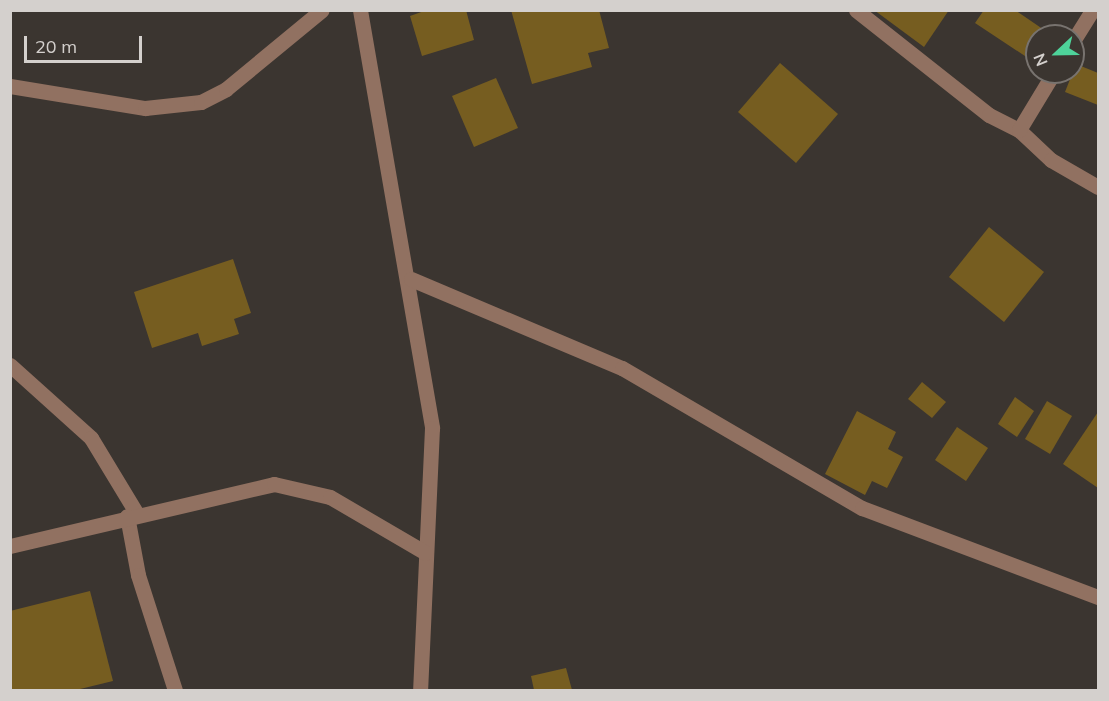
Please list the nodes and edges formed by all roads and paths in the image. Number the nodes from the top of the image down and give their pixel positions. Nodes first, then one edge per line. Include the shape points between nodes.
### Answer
1 (322, 10) edge
2 (360, 10) edge
3 (856, 10) edge
4 (1092, 10) edge
5 (1083, 24) edge
6 (1047, 84) edge
7 (10, 86) edge
8 (1019, 130) junction
9 (1098, 187) edge
10 (411, 279) junction
11 (10, 365) edge
12 (132, 515) junction
13 (10, 546) edge
14 (426, 553) junction
15 (1098, 597) edge
16 (175, 690) edge
17 (420, 690) edge

1 - 7 street via 226,89 201,102 145,108
2 - 10 street
3 - 8 street via 988,115
4 - 5 street
6 - 8 street
8 - 9 street via 1051,160
10 - 14 street via 432,428
10 - 15 street via 622,368 862,508
11 - 12 street via 91,438
12 - 13 street
12 - 14 street via 274,484 330,497
12 - 16 street via 138,575
14 - 17 street

